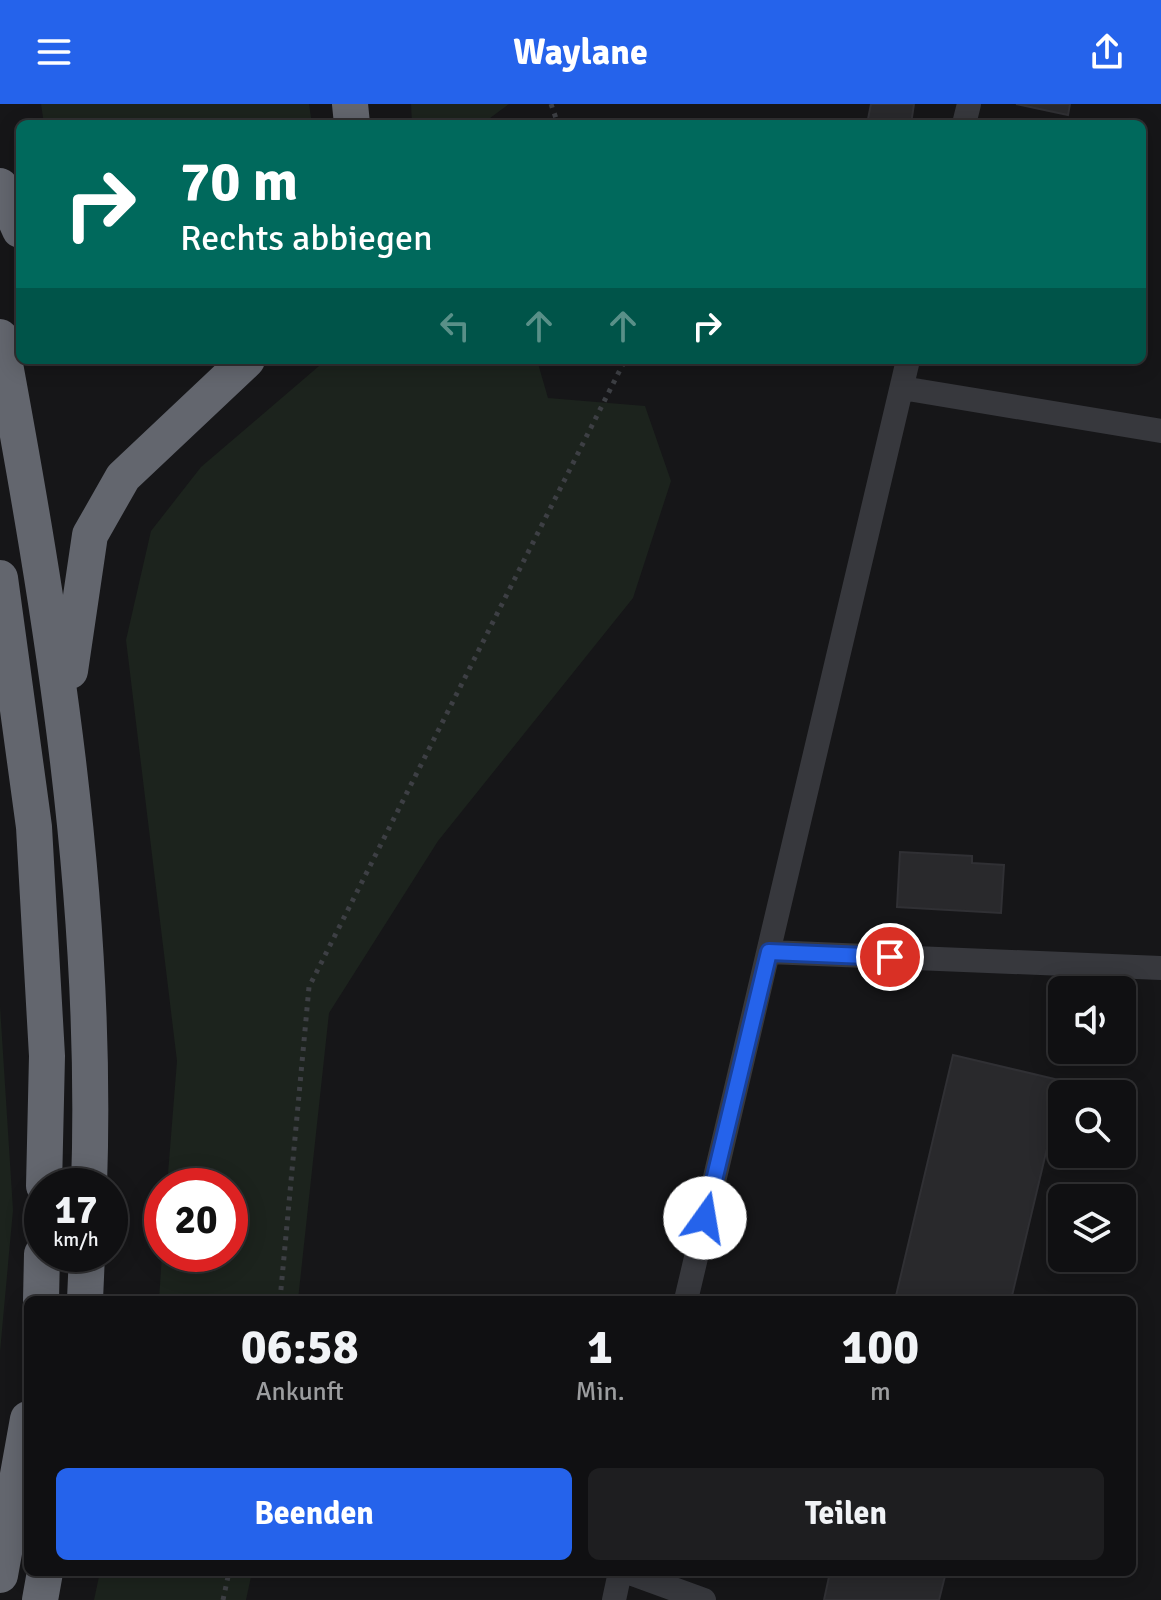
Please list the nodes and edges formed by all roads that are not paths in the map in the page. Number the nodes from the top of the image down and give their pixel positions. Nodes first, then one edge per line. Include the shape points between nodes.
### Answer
1 (0, 186) edge
2 (16, 221) edge
3 (0, 337) edge
4 (243, 364) edge
5 (907, 364) edge
6 (902, 388) junction
7 (1161, 431) edge
8 (0, 578) edge
9 (65, 724) junction
10 (769, 952) junction
11 (1161, 968) edge
12 (44, 1168) edge
13 (90, 1168) edge
14 (42, 1272) edge
15 (86, 1272) edge
16 (41, 1296) edge
17 (85, 1296) edge
18 (687, 1296) edge
19 (24, 1441) edge
20 (0, 1575) edge
21 (44, 1576) edge
22 (619, 1576) edge
23 (638, 1576) edge
24 (40, 1600) edge
25 (614, 1600) edge
26 (704, 1600) edge

1 - 2 highway
3 - 9 highway
4 - 9 highway via 123,477 90,535
5 - 6 lane
6 - 7 lane
6 - 10 lane
8 - 12 highway via 34,827 47,1056
9 - 13 highway via 84,904
10 - 11 lane
10 - 18 lane
14 - 16 highway
15 - 17 highway
19 - 20 highway
21 - 24 highway
22 - 25 lane
23 - 26 lane

